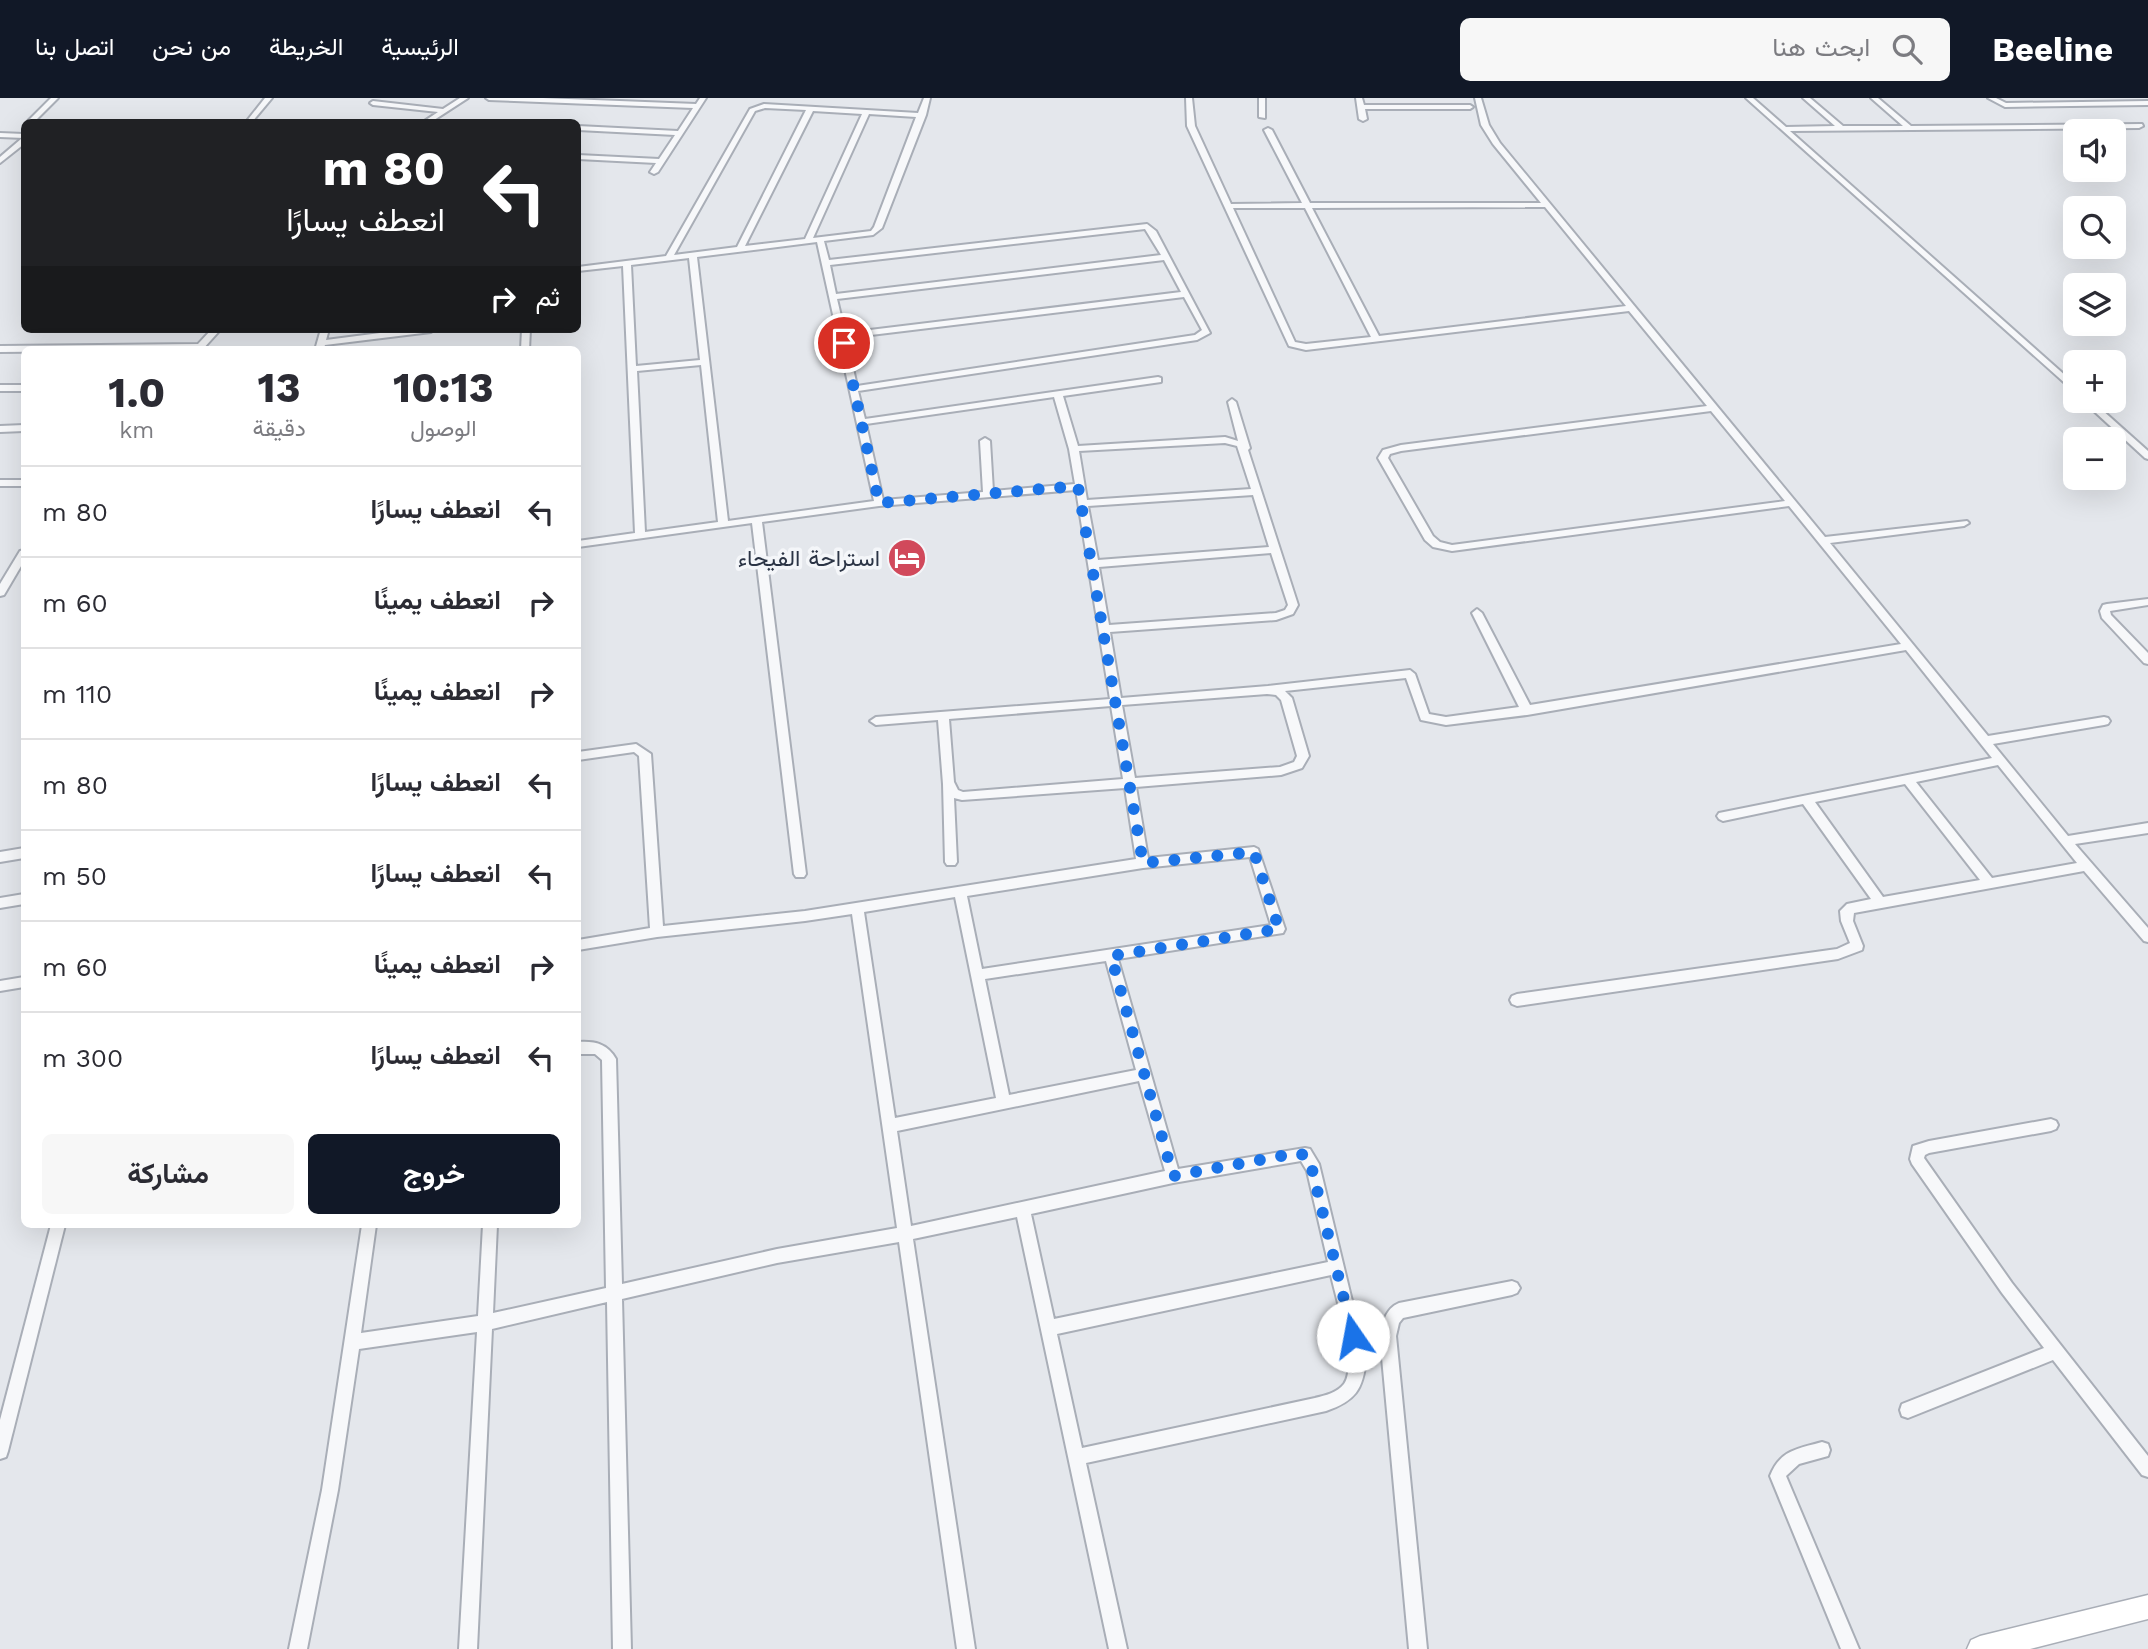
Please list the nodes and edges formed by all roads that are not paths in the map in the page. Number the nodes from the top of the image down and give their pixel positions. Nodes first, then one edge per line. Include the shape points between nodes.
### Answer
1 (55, 98) edge
2 (269, 98) edge
3 (466, 98) edge
4 (489, 98) edge
5 (703, 98) edge
6 (928, 98) edge
7 (1189, 98) edge
8 (1262, 98) edge
9 (1359, 98) edge
10 (1478, 98) edge
11 (1749, 98) edge
12 (1806, 98) edge
13 (1874, 98) edge
14 (1991, 98) edge
15 (373, 103) dead end
16 (2148, 103) edge
17 (698, 106) junction
18 (1361, 107) junction
19 (1470, 107) dead end
20 (810, 110) junction
21 (445, 111) junction
22 (866, 112) junction
23 (922, 115) junction
24 (1263, 117) dead end
25 (33, 119) edge
26 (252, 119) edge
27 (433, 119) edge
28 (1363, 119) dead end
29 (2139, 126) dead end
30 (581, 128) edge
31 (1784, 129) junction
32 (1842, 129) junction
33 (1911, 129) junction
34 (1268, 130) dead end
35 (680, 133) junction
36 (0, 135) edge
37 (21, 138) edge
38 (21, 139) edge
39 (581, 158) edge
40 (0, 160) edge
41 (661, 161) junction
42 (654, 172) dead end
43 (1307, 205) junction
44 (1547, 205) junction
45 (1228, 206) junction
46 (820, 240) junction
47 (808, 241) junction
48 (740, 249) junction
49 (693, 254) junction
50 (669, 257) junction
51 (1165, 257) junction
52 (826, 263) junction
53 (628, 264) junction
54 (581, 269) edge
55 (1186, 294) junction
56 (834, 297) junction
57 (1632, 308) junction
58 (405, 333) edge
59 (843, 336) junction
60 (1377, 339) junction
61 (320, 346) edge
62 (0, 349) edge
63 (21, 349) edge
64 (705, 362) junction
65 (631, 369) junction
66 (2063, 378) edge
67 (1158, 380) dead end
68 (0, 388) edge
69 (21, 388) edge
70 (855, 389) junction
71 (1058, 395) junction
72 (1232, 402) dead end
73 (1714, 408) junction
74 (2100, 413) edge
75 (862, 422) junction
76 (21, 428) edge
77 (0, 429) edge
78 (985, 441) dead end
79 (2148, 442) edge
80 (2135, 444) junction
81 (1074, 449) junction
82 (1245, 449) junction
83 (2148, 456) edge
84 (0, 483) edge
85 (21, 483) edge
86 (1078, 486) junction
87 (1255, 492) junction
88 (988, 493) junction
89 (879, 503) junction
90 (1082, 503) junction
91 (1792, 503) junction
92 (757, 520) junction
93 (1964, 523) dead end
94 (723, 524) junction
95 (640, 535) junction
96 (1822, 541) junction
97 (581, 544) edge
98 (1275, 550) junction
99 (21, 561) edge
100 (1092, 564) junction
101 (0, 593) edge
102 (2148, 602) edge
103 (1477, 613) dead end
104 (1104, 629) junction
105 (1909, 646) junction
106 (2148, 660) edge
107 (1257, 691) junction
108 (1116, 702) junction
109 (1527, 711) junction
110 (943, 716) junction
111 (876, 721) dead end
112 (2104, 721) dead end
113 (1984, 741) junction
114 (581, 756) edge
115 (1999, 761) junction
116 (1908, 779) junction
117 (948, 782) junction
118 (1130, 785) junction
119 (1806, 799) junction
120 (1723, 816) dead end
121 (2148, 828) edge
122 (2065, 841) junction
123 (21, 854) edge
124 (0, 857) edge
125 (951, 862) dead end
126 (1143, 863) junction
127 (2086, 866) junction
128 (800, 874) dead end
129 (1990, 884) junction
130 (960, 892) junction
131 (21, 900) edge
132 (0, 903) edge
133 (1880, 903) junction
134 (857, 908) junction
135 (657, 932) junction
136 (2148, 937) edge
137 (581, 945) edge
138 (1111, 956) junction
139 (977, 975) junction
140 (21, 982) edge
141 (0, 986) edge
142 (1517, 1000) dead end
143 (581, 1048) edge
144 (1144, 1074) junction
145 (1004, 1103) junction
146 (2051, 1125) dead end
147 (889, 1126) junction
148 (1173, 1176) junction
149 (1022, 1208) junction
150 (57, 1228) edge
151 (369, 1228) edge
152 (490, 1228) edge
153 (905, 1233) junction
154 (1337, 1267) junction
155 (1511, 1288) dead end
156 (615, 1294) junction
157 (484, 1323) junction
158 (1048, 1328) junction
159 (353, 1342) junction
160 (2055, 1351) junction
161 (1908, 1410) dead end
162 (1, 1447) edge
163 (1822, 1450) dead end
164 (1076, 1457) junction
165 (2148, 1469) edge
166 (2148, 1608) edge
167 (298, 1649) edge
168 (468, 1649) edge
169 (622, 1649) edge
170 (966, 1649) edge
171 (1118, 1649) edge
172 (1418, 1649) edge
173 (1850, 1649) edge
174 (1980, 1649) edge

1 - 25 street
2 - 26 street
3 - 21 street
4 - 17 street
5 - 17 street
6 - 23 street
7 - 45 street via 1190,122
8 - 24 street
9 - 18 street
10 - 44 street via 1489,132
11 - 31 street
12 - 32 street
13 - 33 street
14 - 16 street via 2005,105
15 - 21 street
17 - 35 street
18 - 19 street
18 - 28 street
20 - 22 street
20 - 48 street
20 - 50 street via 764,106 752,110
21 - 27 street
22 - 23 street
22 - 47 street
23 - 46 street via 875,231
29 - 33 street
30 - 35 street
31 - 32 street
31 - 66 street
32 - 33 street
34 - 43 street
35 - 41 street
36 - 37 street
38 - 40 street
39 - 41 street
41 - 42 street
43 - 44 street
43 - 45 street
43 - 60 street
44 - 57 street
45 - 60 street via 1292,344 1306,347
46 - 47 street
46 - 52 street
47 - 48 street
48 - 49 street
49 - 50 street
49 - 64 street
50 - 53 street
51 - 52 street via 1150,228 1142,225
51 - 55 street
51 - 56 street
52 - 56 street
53 - 54 street
53 - 65 street
55 - 59 street
55 - 70 street via 1206,330 1203,335
56 - 59 street
57 - 60 street
57 - 73 street
58 - 61 street
59 - 70 street
62 - 63 street
64 - 65 street
64 - 94 street
65 - 95 street
67 - 71 street
68 - 69 street
70 - 75 street
71 - 75 street
71 - 81 street
72 - 82 street
73 - 91 street
73 - 91 street via 1401,448 1385,452 1383,458 1429,538 1452,548
74 - 80 street
75 - 89 street
76 - 77 street
78 - 88 street
79 - 80 street
80 - 83 street
81 - 82 street via 1225,440 1236,441
81 - 86 street
82 - 87 street
84 - 85 street
86 - 88 street
86 - 90 street
87 - 90 street
87 - 98 street
88 - 89 street
89 - 92 street
90 - 100 street
91 - 96 street
92 - 94 street
92 - 128 street
93 - 96 street
94 - 95 street
95 - 97 street
96 - 105 street
98 - 100 street
98 - 104 street via 1293,605 1289,612
99 - 101 street
100 - 104 street
102 - 106 street via 2105,611
103 - 109 street
104 - 108 street
105 - 109 street
105 - 113 street
107 - 108 street
107 - 109 street via 1410,674 1425,717 1433,720
107 - 118 street via 1279,692 1286,698 1303,756 1298,765 1281,771
108 - 110 street
108 - 118 street
110 - 111 street
110 - 117 street
112 - 113 street
113 - 115 street
114 - 135 street via 636,748 645,754
115 - 116 street
115 - 122 street
116 - 119 street
116 - 129 street
117 - 118 street via 954,793 967,797
117 - 125 street
118 - 126 street
119 - 120 street
119 - 133 street
121 - 122 street
122 - 127 street
123 - 124 street
126 - 130 street
126 - 138 street via 1254,852 1279,929
127 - 129 street
127 - 136 street
129 - 133 street
130 - 134 street
130 - 139 street
131 - 132 street
133 - 142 street via 1846,911 1857,946 1838,954
134 - 135 street
134 - 147 street
135 - 137 street
138 - 139 street
138 - 144 street
139 - 145 street
140 - 141 street
143 - 156 street via 597,1048 609,1059
144 - 145 street
144 - 148 street
145 - 147 street
146 - 160 street via 1928,1147 1917,1151 1917,1159
147 - 153 street
148 - 149 street
148 - 154 street via 1305,1154 1312,1163
149 - 153 street
149 - 158 street
150 - 162 street
151 - 159 street
152 - 157 street
153 - 156 street via 777,1256
153 - 170 street
154 - 158 street
154 - 164 street via 1358,1359 1354,1384 1346,1396
155 - 172 street via 1399,1311 1392,1319 1388,1336
156 - 157 street
156 - 169 street
157 - 159 street
157 - 168 street
158 - 164 street
159 - 167 street
160 - 161 street
160 - 165 street
163 - 173 street via 1790,1460 1778,1476
164 - 171 street
166 - 174 main road

